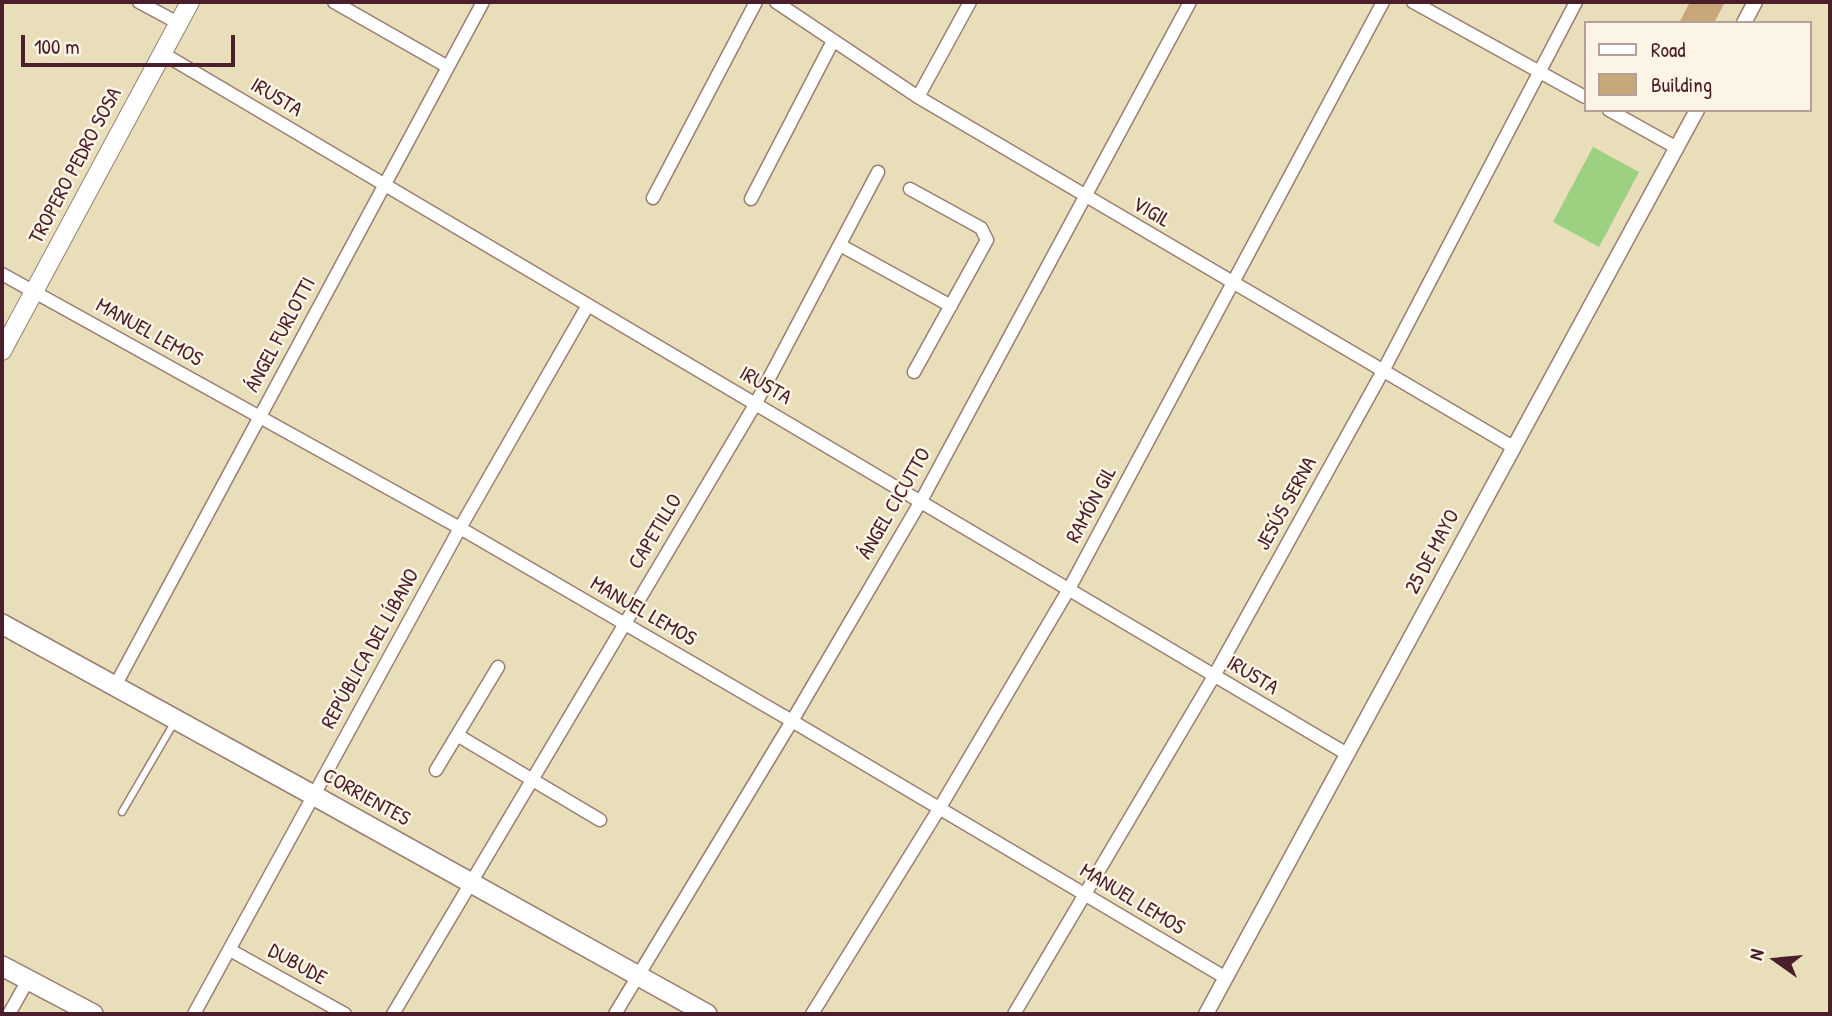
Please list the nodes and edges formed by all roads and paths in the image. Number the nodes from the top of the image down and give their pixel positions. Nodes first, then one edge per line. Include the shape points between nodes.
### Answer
1 (139, 2) edge
2 (190, 2) edge
3 (334, 2) edge
4 (482, 2) edge
5 (756, 2) edge
6 (776, 2) edge
7 (970, 2) edge
8 (1190, 2) edge
9 (1383, 2) edge
10 (1413, 2) edge
11 (1576, 2) edge
12 (1755, 2) edge
13 (1745, 21) edge
14 (178, 23) junction
15 (833, 41) junction
16 (162, 53) junction
17 (448, 66) junction
18 (1538, 71) junction
19 (1584, 96) edge
20 (918, 97) junction
21 (1613, 112) edge
22 (1696, 112) edge
23 (1677, 148) junction
24 (878, 172) dead end
25 (384, 184) junction
26 (911, 189) dead end
27 (1086, 197) junction
28 (653, 198) dead end
29 (751, 199) dead end
30 (840, 245) junction
31 (2, 274) edge
32 (1233, 283) junction
33 (34, 292) junction
34 (588, 305) junction
35 (951, 306) junction
36 (2, 351) edge
37 (1383, 371) junction
38 (914, 372) dead end
39 (756, 404) junction
40 (260, 415) junction
41 (1513, 447) junction
42 (921, 501) junction
43 (460, 527) junction
44 (1069, 589) junction
45 (624, 623) junction
46 (2, 624) edge
47 (498, 667) dead end
48 (1214, 676) junction
49 (115, 686) junction
50 (176, 720) junction
51 (792, 720) junction
52 (457, 735) junction
53 (1347, 754) junction
54 (436, 770) dead end
55 (531, 779) junction
56 (313, 794) junction
57 (939, 809) junction
58 (122, 812) dead end
59 (600, 820) dead end
60 (471, 882) junction
61 (1086, 895) junction
62 (230, 950) junction
63 (2, 966) edge
64 (637, 975) junction
65 (1226, 978) junction
66 (28, 980) junction
67 (9, 1014) edge
68 (93, 1014) edge
69 (194, 1014) edge
70 (345, 1014) edge
71 (393, 1014) edge
72 (615, 1014) edge
73 (707, 1014) edge
74 (812, 1014) edge
75 (1014, 1014) edge
76 (1206, 1014) edge

1 - 14 street
2 - 14 main road, TROPERO PEDRO SOSA
3 - 17 street
4 - 17 street, ÁNGEL FURLOTTI
5 - 28 street
6 - 15 street, VIGIL
7 - 20 street
8 - 27 street, ÁNGEL CICUTTO
9 - 32 street, RAMÓN GIL
10 - 18 street
11 - 18 street, JESÚS SERNA
12 - 13 street
14 - 16 main road, TROPERO PEDRO SOSA
15 - 20 street, VIGIL
15 - 29 street
16 - 25 street, IRUSTA
16 - 33 main road, TROPERO PEDRO SOSA
17 - 25 street, ÁNGEL FURLOTTI
18 - 19 street
18 - 37 street, JESÚS SERNA
20 - 27 street, VIGIL
21 - 23 street
22 - 23 street, 25 DE MAYO
23 - 41 street, 25 DE MAYO
24 - 30 street, CAPETILLO
25 - 34 street, IRUSTA
25 - 40 street, ÁNGEL FURLOTTI
26 - 35 street via 981,228 987,240
27 - 32 street, VIGIL
27 - 42 street, ÁNGEL CICUTTO
30 - 35 street
30 - 39 street, CAPETILLO
31 - 33 street, MANUEL LEMOS
32 - 37 street, VIGIL
32 - 44 street, RAMÓN GIL
33 - 36 main road, TROPERO PEDRO SOSA
33 - 40 street, MANUEL LEMOS
34 - 39 street, IRUSTA
34 - 43 street, REPÚBLICA DEL LÍBANO
35 - 38 street
37 - 41 street, VIGIL
37 - 48 street, JESÚS SERNA
39 - 42 street, IRUSTA
39 - 45 street, CAPETILLO
40 - 43 street, MANUEL LEMOS
40 - 49 street, ÁNGEL FURLOTTI
41 - 53 street, 25 DE MAYO
42 - 44 street, IRUSTA
42 - 51 street, ÁNGEL CICUTTO
43 - 45 street, MANUEL LEMOS
43 - 56 street, REPÚBLICA DEL LÍBANO
44 - 48 street, IRUSTA
44 - 57 street, RAMÓN GIL
45 - 51 street, MANUEL LEMOS
45 - 55 street, CAPETILLO
46 - 49 main road, CORRIENTES
47 - 52 street
48 - 53 street, IRUSTA
48 - 61 street, JESÚS SERNA
49 - 50 main road, CORRIENTES
50 - 56 main road, CORRIENTES
50 - 58 lane
51 - 57 street, MANUEL LEMOS
51 - 64 street, ÁNGEL CICUTTO
52 - 54 street
52 - 55 street
53 - 65 street, 25 DE MAYO
55 - 59 street
55 - 60 street, CAPETILLO
56 - 60 main road, CORRIENTES
56 - 62 street, REPÚBLICA DEL LÍBANO
57 - 61 street, MANUEL LEMOS
57 - 74 street, RAMÓN GIL
60 - 64 main road, CORRIENTES
60 - 71 street, CAPETILLO
61 - 65 street, MANUEL LEMOS
61 - 75 street, JESÚS SERNA
62 - 69 street, REPÚBLICA DEL LÍBANO
62 - 70 street, DUBUDE
63 - 66 main road
64 - 72 street, ÁNGEL CICUTTO
64 - 73 main road, CORRIENTES
65 - 76 street, 25 DE MAYO
66 - 67 street
66 - 68 main road

